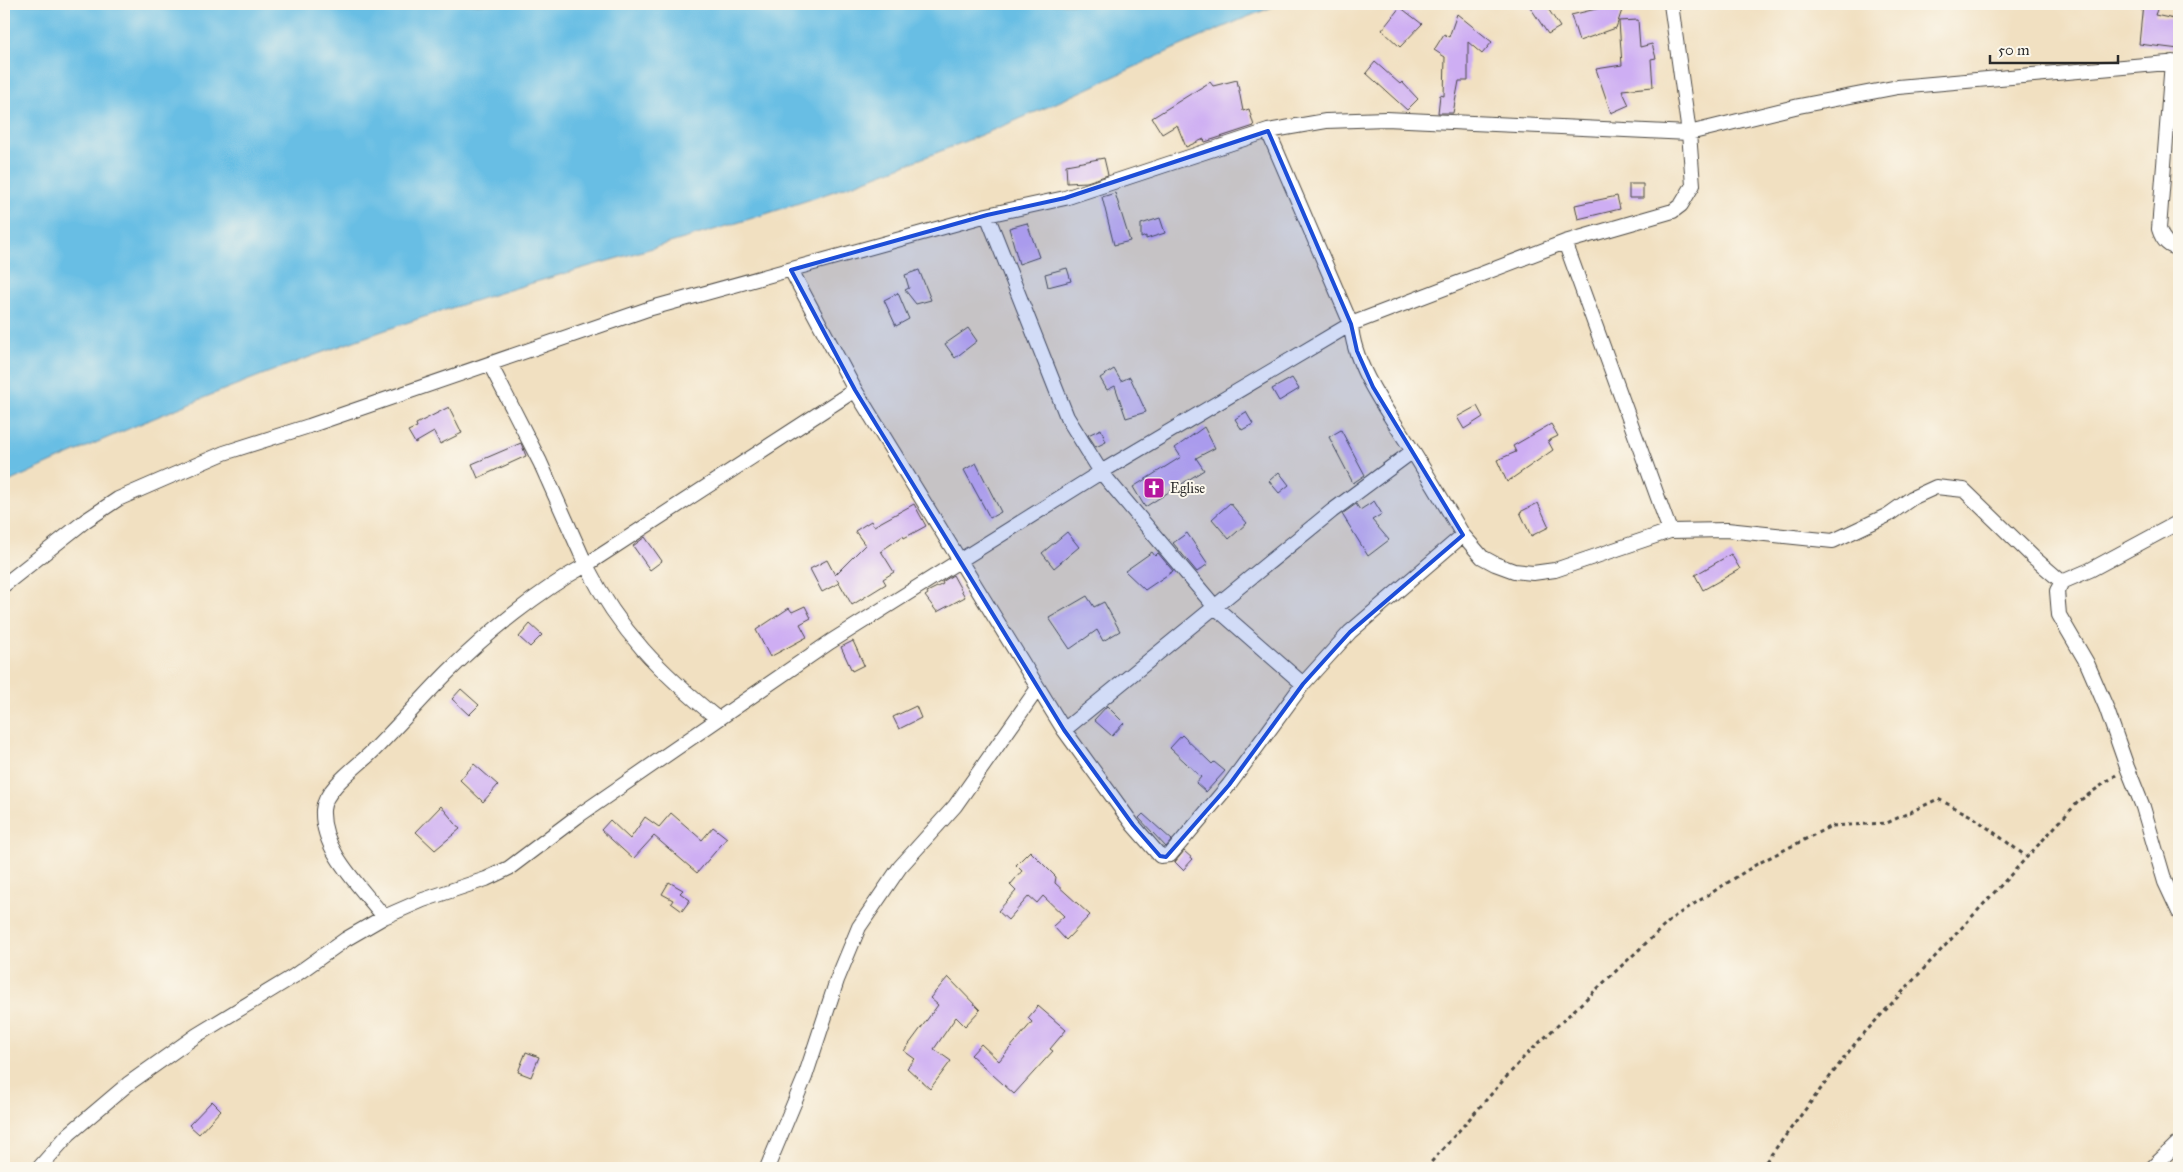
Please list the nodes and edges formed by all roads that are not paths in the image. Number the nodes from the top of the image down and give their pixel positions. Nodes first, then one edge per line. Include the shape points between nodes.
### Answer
1 (1671, 4) edge
2 (2176, 62) edge
3 (1268, 131) junction
4 (1689, 133) junction
5 (987, 215) junction
6 (1565, 242) junction
7 (2179, 248) edge
8 (791, 270) junction
9 (1351, 324) junction
10 (490, 364) junction
11 (855, 390) junction
12 (1412, 451) junction
13 (1101, 472) junction
14 (2179, 522) edge
15 (1670, 531) junction
16 (1463, 535) junction
17 (960, 562) junction
18 (586, 565) junction
19 (2062, 582) junction
20 (4, 585) edge
21 (1215, 607) junction
22 (1303, 684) junction
23 (1038, 688) junction
24 (718, 718) junction
25 (1064, 730) junction
26 (2179, 912) edge
27 (384, 917) junction
28 (2179, 1142) edge
29 (39, 1168) edge
30 (767, 1168) edge
31 (2152, 1168) edge

1 - 4 street
2 - 4 street via 1898,87 1799,106
2 - 7 street via 2158,228 2170,246
3 - 4 street via 1326,121 1386,119
3 - 5 street via 1066,198
3 - 9 street
4 - 6 street via 1693,185 1681,205 1673,211
5 - 8 street
5 - 13 street via 1067,417
6 - 9 street
6 - 15 street
8 - 10 street via 648,310
8 - 11 street
9 - 12 street via 1351,335 1372,387
9 - 13 street
10 - 18 street via 540,462
10 - 20 street via 224,453 118,499 84,521
11 - 17 street
11 - 18 street
12 - 16 street
12 - 21 street via 1332,511
13 - 17 street
13 - 21 street
14 - 19 street
15 - 16 street via 1555,570 1533,573 1514,570 1482,557
15 - 19 street via 1727,530 1833,540 1888,515 1912,498 1936,487 1964,490
16 - 22 street via 1350,632
17 - 23 street
17 - 24 street via 830,642
18 - 24 street via 633,640 677,685
18 - 27 street via 553,583 449,671 332,792 323,808 324,828 336,855
19 - 26 street via 2057,591 2059,615 2087,663 2106,707 2154,837 2165,882
21 - 22 street
21 - 25 street
22 - 25 street via 1229,785 1166,857 1160,856 1139,833
23 - 25 street
23 - 30 street via 955,806 900,867 859,927 837,980 805,1077
24 - 27 street via 509,868
27 - 29 street via 197,1035 128,1084 70,1134
28 - 31 street

